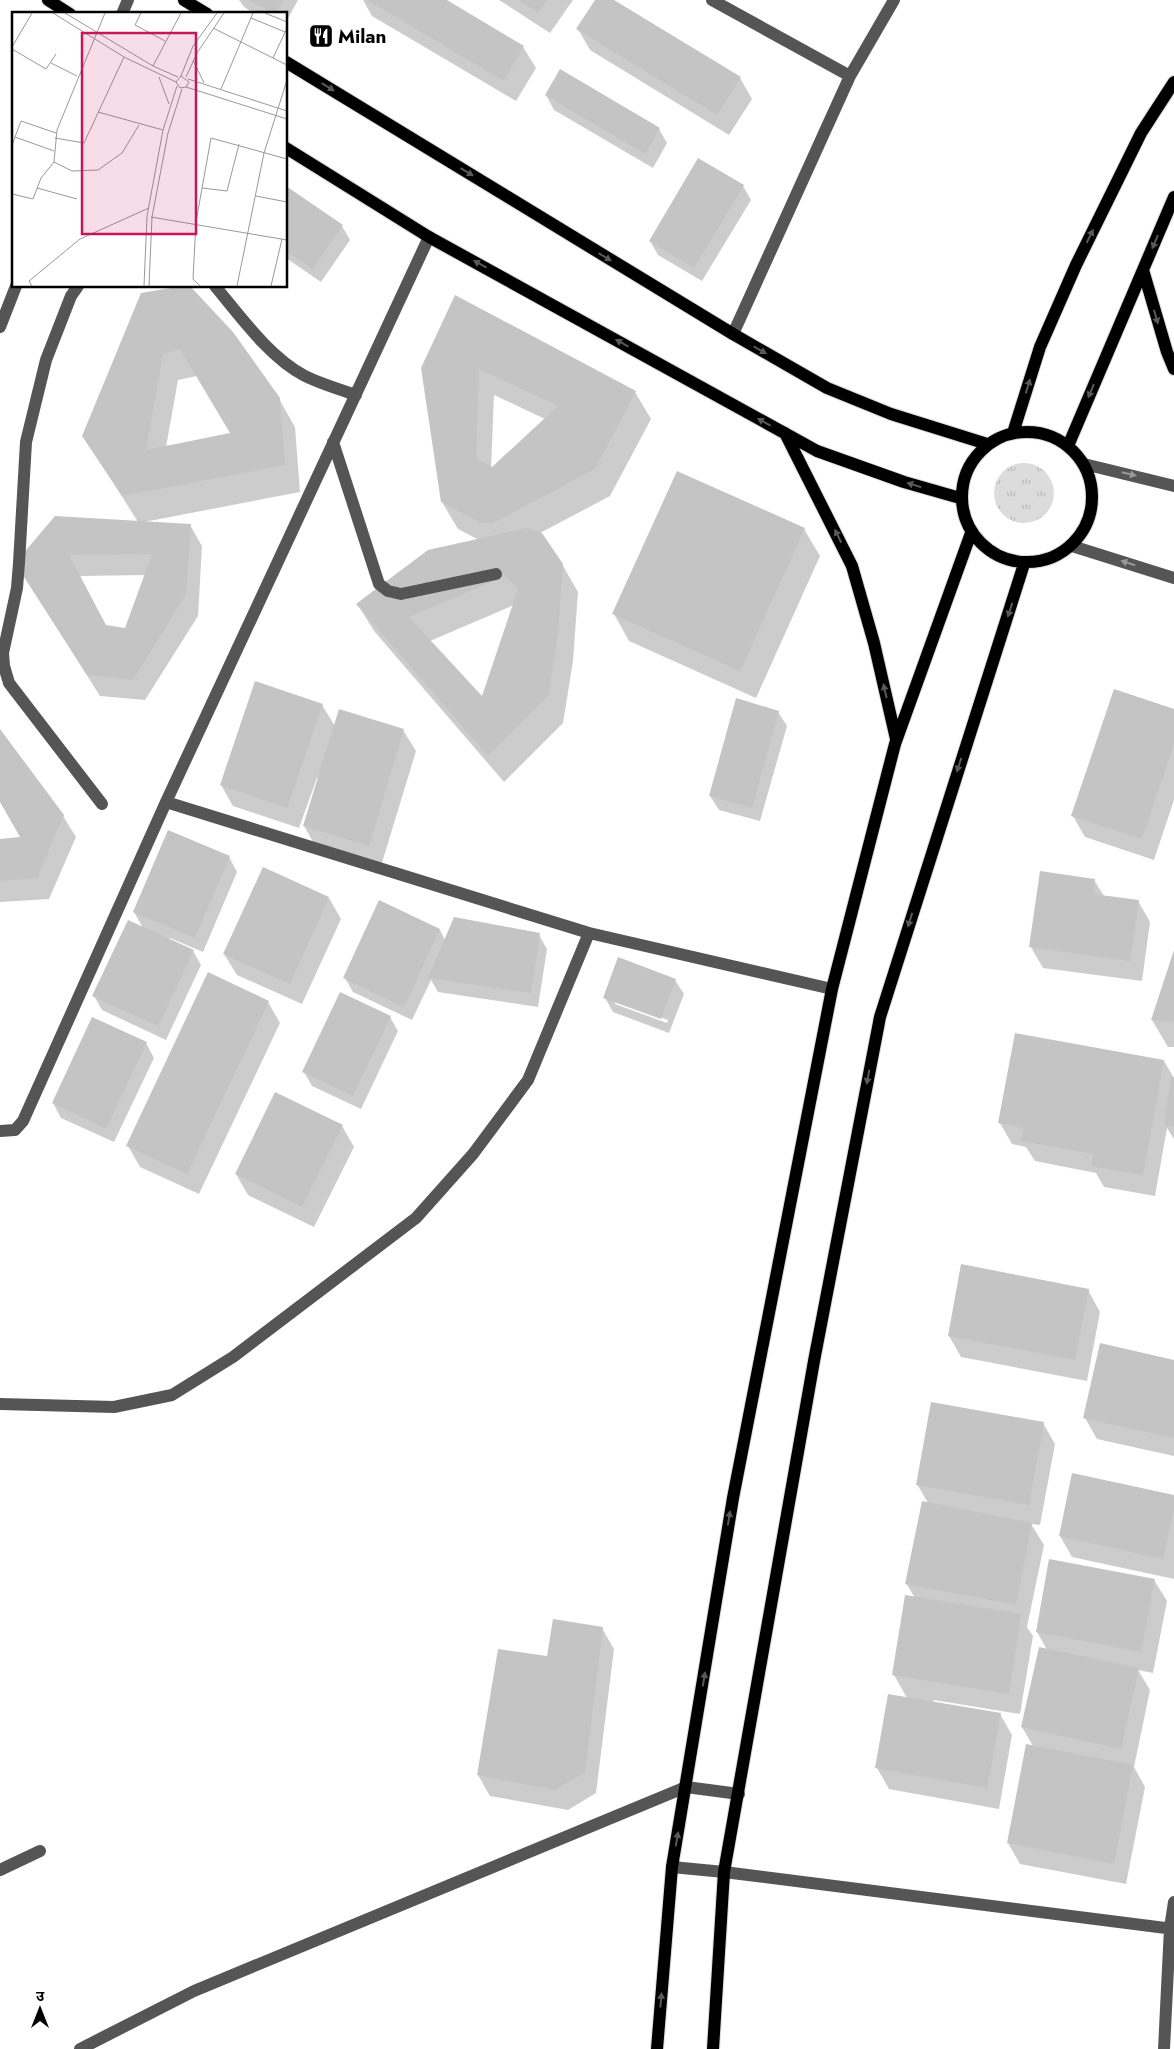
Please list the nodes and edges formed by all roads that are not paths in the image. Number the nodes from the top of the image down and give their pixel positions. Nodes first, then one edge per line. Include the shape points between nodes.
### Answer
1 (48, 0) edge
2 (128, 0) edge
3 (184, 0) edge
4 (712, 0) edge
5 (894, 0) edge
6 (67, 12) edge
7 (123, 12) edge
8 (204, 12) edge
9 (288, 63) edge
10 (850, 76) junction
11 (1174, 82) edge
12 (288, 149) edge
13 (1174, 197) edge
14 (430, 236) junction
15 (1143, 270) junction
16 (15, 288) edge
17 (77, 288) edge
18 (217, 288) edge
19 (0, 327) edge
20 (733, 334) junction
21 (1174, 369) edge
22 (356, 395) junction
23 (1013, 432) junction
24 (786, 433) junction
25 (334, 442) junction
26 (987, 444) junction
27 (1068, 446) junction
28 (1084, 464) junction
29 (1174, 486) edge
30 (960, 498) junction
31 (971, 533) junction
32 (1072, 546) junction
33 (1024, 564) junction
34 (496, 574) dead end
35 (1174, 578) edge
36 (896, 739) junction
37 (166, 802) junction
38 (102, 804) dead end
39 (589, 933) junction
40 (832, 989) junction
41 (0, 1131) edge
42 (0, 1404) edge
43 (686, 1787) junction
44 (739, 1794) junction
45 (40, 1851) dead end
46 (672, 1867) junction
47 (0, 1870) edge
48 (724, 1872) junction
49 (1174, 1902) edge
50 (1172, 1929) edge
51 (80, 2049) edge
52 (657, 2049) edge
53 (714, 2049) edge
54 (1164, 2049) edge

1 - 6 main road
2 - 7 street
3 - 8 main road
4 - 10 street
5 - 10 street
9 -> 20 main road
10 - 20 street
23 -> 11 main road via 1040,347 1076,265 1142,133
12 - 14 main road
13 -> 15 main road
14 - 22 street
24 -> 14 main road
15 -> 21 main road
15 -> 27 main road
16 - 19 street
17 - 38 street via 46,360 26,442 20,563 3,653 8,683
18 - 22 street via 282,360 305,376
20 -> 26 main road via 827,388 891,414
22 - 25 street
23 - 26 main road
23 - 27 main road via 1042,433
30 -> 24 main road via 857,466 817,451
36 -> 24 main road via 852,566
25 - 34 street via 379,584 388,591 401,594
25 - 37 street
26 - 30 main road via 967,468
27 - 28 main road
28 -> 29 street
28 - 32 main road via 1093,492 1089,521
30 - 31 main road via 963,516
31 - 33 main road via 983,547 1002,558
31 - 36 main road
32 - 33 main road via 1050,560
35 -> 32 street
33 -> 44 main road via 880,1017 814,1361
36 - 40 main road
37 - 39 street
37 - 41 street via 24,1121 15,1130
39 - 40 street
39 - 42 street via 528,1080 473,1154 416,1218 233,1356 172,1394 114,1407
43 -> 40 main road via 733,1498
43 - 44 street
46 -> 43 main road
43 - 51 street via 194,1991
44 - 48 main road
45 - 47 street
46 - 48 street
52 -> 46 main road
48 - 50 street
48 - 53 main road
49 - 50 street
50 - 54 street

